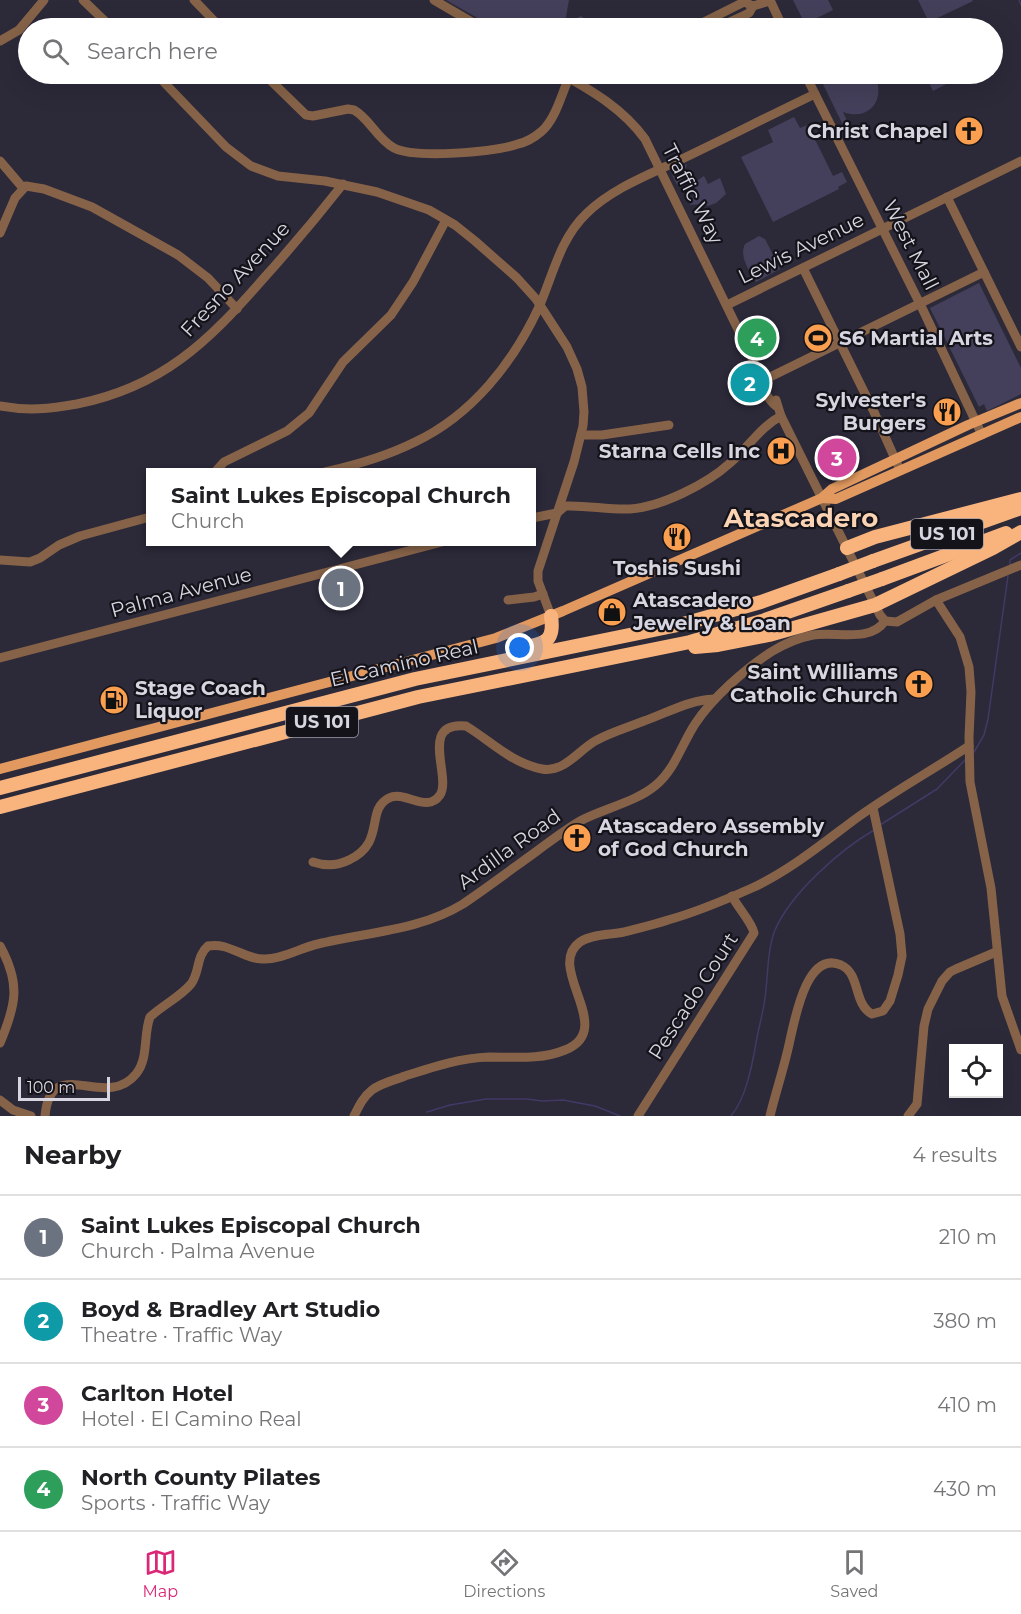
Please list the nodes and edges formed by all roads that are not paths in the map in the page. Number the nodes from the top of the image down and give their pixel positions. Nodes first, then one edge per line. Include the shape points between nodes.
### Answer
1 (44, 0) edge
2 (83, 0) edge
3 (194, 0) edge
4 (434, 0) edge
5 (770, 1) edge
6 (753, 6) junction
7 (29, 18) edge
8 (101, 18) edge
9 (211, 18) edge
10 (465, 18) edge
11 (712, 18) edge
12 (738, 18) edge
13 (778, 18) edge
14 (18, 31) edge
15 (0, 41) edge
16 (166, 84) edge
17 (274, 84) edge
18 (563, 84) edge
19 (579, 84) edge
20 (810, 84) edge
21 (815, 94) junction
22 (0, 160) edge
23 (1021, 161) edge
24 (661, 169) junction
25 (343, 184) junction
26 (23, 188) junction
27 (947, 197) junction
28 (446, 220) junction
29 (882, 229) junction
30 (0, 233) edge
31 (803, 268) junction
32 (984, 272) junction
33 (727, 304) junction
34 (920, 304) junction
35 (540, 305) junction
36 (237, 309) junction
37 (840, 343) junction
38 (1021, 347) edge
39 (754, 362) junction
40 (766, 379) junction
41 (1021, 403) edge
42 (0, 406) edge
43 (776, 406) junction
44 (781, 416) junction
45 (1021, 417) edge
46 (976, 422) junction
47 (669, 425) dead end
48 (581, 435) junction
49 (982, 435) junction
50 (898, 466) junction
51 (219, 468) edge
52 (340, 468) edge
53 (822, 498) junction
54 (1021, 499) edge
55 (1021, 508) edge
56 (557, 513) junction
57 (536, 517) edge
58 (146, 518) edge
59 (1021, 527) edge
60 (1021, 532) edge
61 (427, 546) edge
62 (847, 548) junction
63 (0, 560) edge
64 (1021, 566) edge
65 (543, 594) junction
66 (508, 600) dead end
67 (936, 600) junction
68 (876, 605) junction
69 (551, 616) junction
70 (885, 621) junction
71 (648, 652) junction
72 (0, 658) edge
73 (484, 664) junction
74 (714, 699) junction
75 (969, 746) junction
76 (0, 769) edge
77 (0, 788) edge
78 (0, 807) edge
79 (873, 808) junction
80 (313, 862) dead end
81 (732, 896) junction
82 (0, 946) edge
83 (996, 952) junction
84 (0, 1042) edge
85 (1021, 1050) edge
86 (0, 1100) edge
87 (31, 1116) edge
88 (45, 1116) edge
89 (354, 1116) edge
90 (638, 1116) edge
91 (770, 1116) edge
92 (908, 1116) edge

1 - 7 street
2 - 8 street
3 - 9 street
4 - 10 street
5 - 6 street
5 - 13 street
6 - 11 street via 744,2
6 - 12 street
14 - 15 street
16 - 25 street via 226,147 251,166 278,176
17 - 18 street via 306,115 354,110 391,146 407,152 431,153 493,149 534,137 548,123
19 - 24 street, Traffic Way via 627,116
20 - 21 street, West Mall
21 - 24 street
21 - 29 street, West Mall
22 - 26 street
23 - 27 street, Lewis Avenue
24 - 33 street, Traffic Way
24 - 35 street via 607,197 577,223
25 - 28 street via 429,210
25 - 36 street, Fresno Avenue
26 - 30 street
26 - 36 street via 38,187 92,207 178,255 208,278
27 - 29 street, Lewis Avenue
27 - 32 street
28 - 35 street via 497,259
28 - 51 street via 391,315 343,362 309,413 287,431
29 - 31 street, Lewis Avenue
29 - 34 street, West Mall
31 - 33 street, Lewis Avenue
31 - 37 street
32 - 34 street
32 - 38 street
33 - 39 street, Traffic Way
34 - 37 street
34 - 46 street, West Mall
35 - 48 street via 577,369 583,403
35 - 52 street via 519,347 473,402 417,442
36 - 42 street, Fresno Avenue via 188,355 127,391 39,410
37 - 40 street
37 - 50 street
39 - 40 street, Traffic Way
39 - 43 street, Traffic Way
40 - 43 street, Traffic Way
41 - 46 main road, El Camino Real
43 - 44 street, Traffic Way
44 - 53 street, Traffic Way
44 - 56 street via 723,470 659,503 626,509 565,506
45 - 49 main road, El Camino Real
46 - 49 street, West Mall
46 - 50 main road, El Camino Real
47 - 48 street
48 - 56 street
49 - 50 main road, El Camino Real
50 - 53 main road, El Camino Real via 832,489
53 - 62 street, Traffic Way
53 - 69 main road, El Camino Real
54 - 62 highway
55 - 73 highway, El Camino Real / US 101, bridge via 761,602 683,624
56 - 57 street
56 - 65 street via 538,571
58 - 63 street via 80,536 30,561
59 - 71 highway, El Camino Real / US 101, bridge via 762,621
60 - 68 highway
61 - 72 street, Palma Avenue
62 - 68 street, Traffic Way
64 - 67 street, Ardilla Road
65 - 66 street
65 - 69 street
67 - 70 street, Ardilla Road via 897,622
67 - 75 street via 955,628 967,657 971,692
68 - 70 street, Traffic Way
68 - 71 highway via 718,645
69 - 73 highway via 552,632 544,643 501,654
69 - 76 main road, El Camino Real via 482,642
70 - 74 street, Ardilla Road via 873,632 812,635 787,643
71 - 78 highway, El Camino Real / US 101 via 407,700
73 - 77 highway, El Camino Real / US 101
74 - 80 street via 686,704 601,738 553,769 516,760 466,726 452,728 445,732 438,746 443,783 440,795 425,803 390,797 381,806 371,840 362,853 336,865
74 - 88 street, Ardilla Road via 656,785 570,827 444,915 266,959 224,945 208,946 199,957 191,984 150,1017 143,1060 134,1077 109,1088 61,1086 50,1096
75 - 79 street
75 - 83 street via 970,782 991,888
79 - 81 street via 796,862
79 - 91 street via 900,934 901,963 890,1001 883,1011 872,1014 863,1005 847,968 832,963 819,968 798,1004
81 - 89 street via 668,920 590,938 576,946 569,965 585,1023 580,1039 570,1048 535,1057 472,1058 438,1065 374,1089
81 - 90 street, Pescado Court via 754,933
82 - 84 street via 11,969 15,993
83 - 85 street via 1002,996
83 - 92 street via 950,972 942,981 926,1017 917,1104
86 - 87 street

